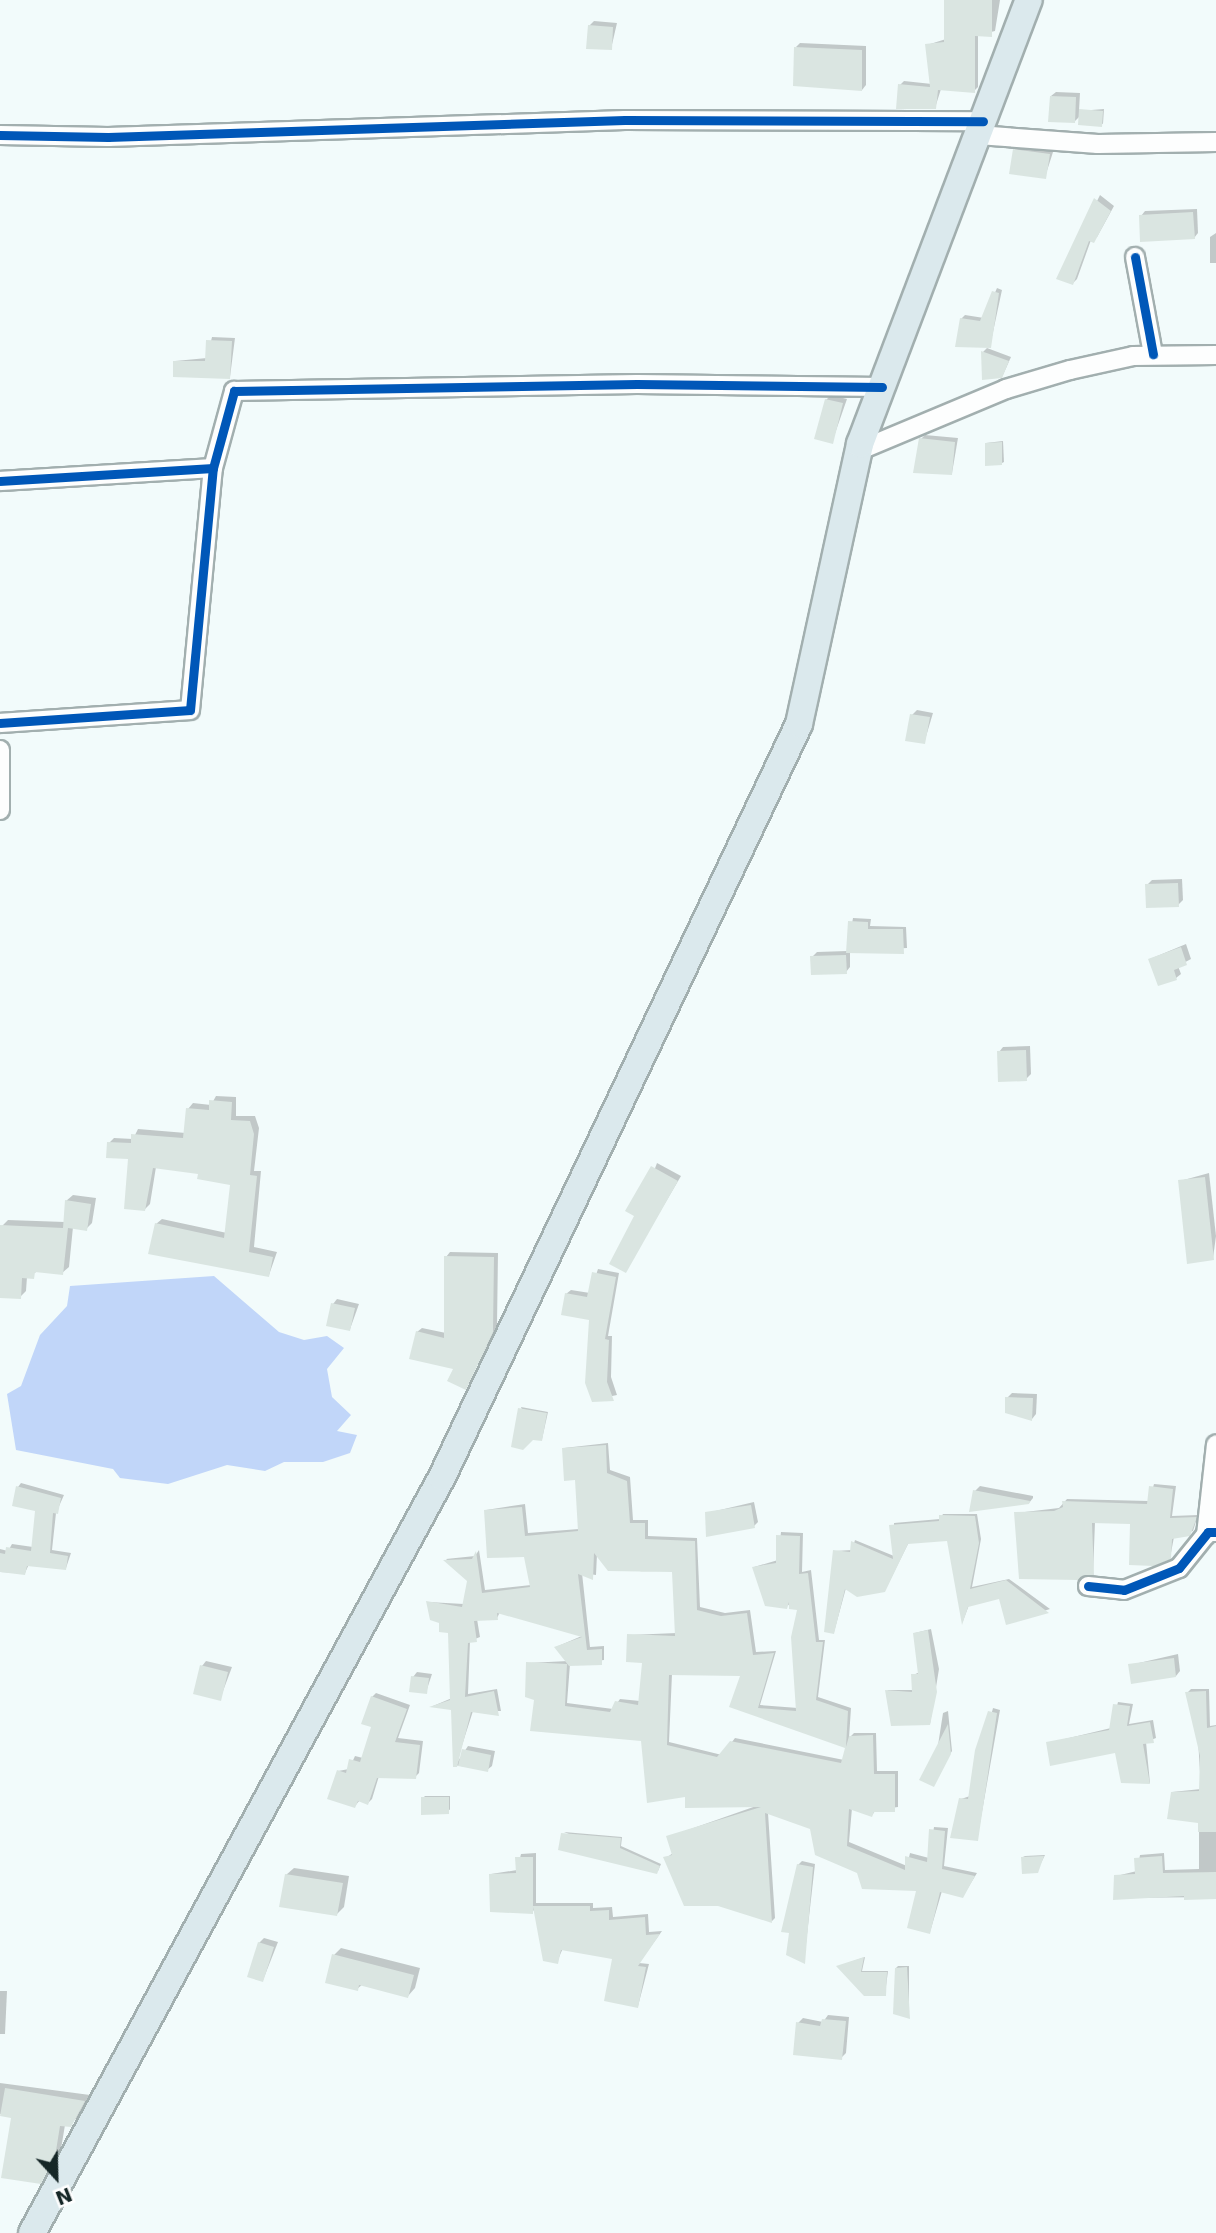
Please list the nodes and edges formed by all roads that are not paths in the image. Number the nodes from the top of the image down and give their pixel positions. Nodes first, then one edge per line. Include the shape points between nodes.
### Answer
1 (1029, 0) edge
2 (980, 128) junction
3 (0, 135) edge
4 (1216, 142) edge
5 (1135, 257) dead end
6 (1153, 354) junction
7 (1216, 355) edge
8 (882, 387) junction
9 (859, 451) junction
10 (213, 468) junction
11 (0, 481) edge
12 (0, 723) edge
13 (0, 750) edge
14 (0, 810) edge
15 (1216, 1445) edge
16 (1211, 1533) edge
17 (1088, 1586) dead end
18 (32, 2233) edge

1 - 2 main road
2 - 3 street via 625,120 108,136
2 - 4 street via 1098,144
2 - 8 main road
5 - 6 street
6 - 7 street
6 - 9 street via 1070,370 1006,389
8 - 9 main road
8 - 10 street via 637,384 234,391
9 - 18 main road via 799,724 695,950 442,1477
10 - 11 street
10 - 12 street via 190,710
13 - 14 street
15 - 16 street
16 - 17 street via 1179,1568 1124,1590

